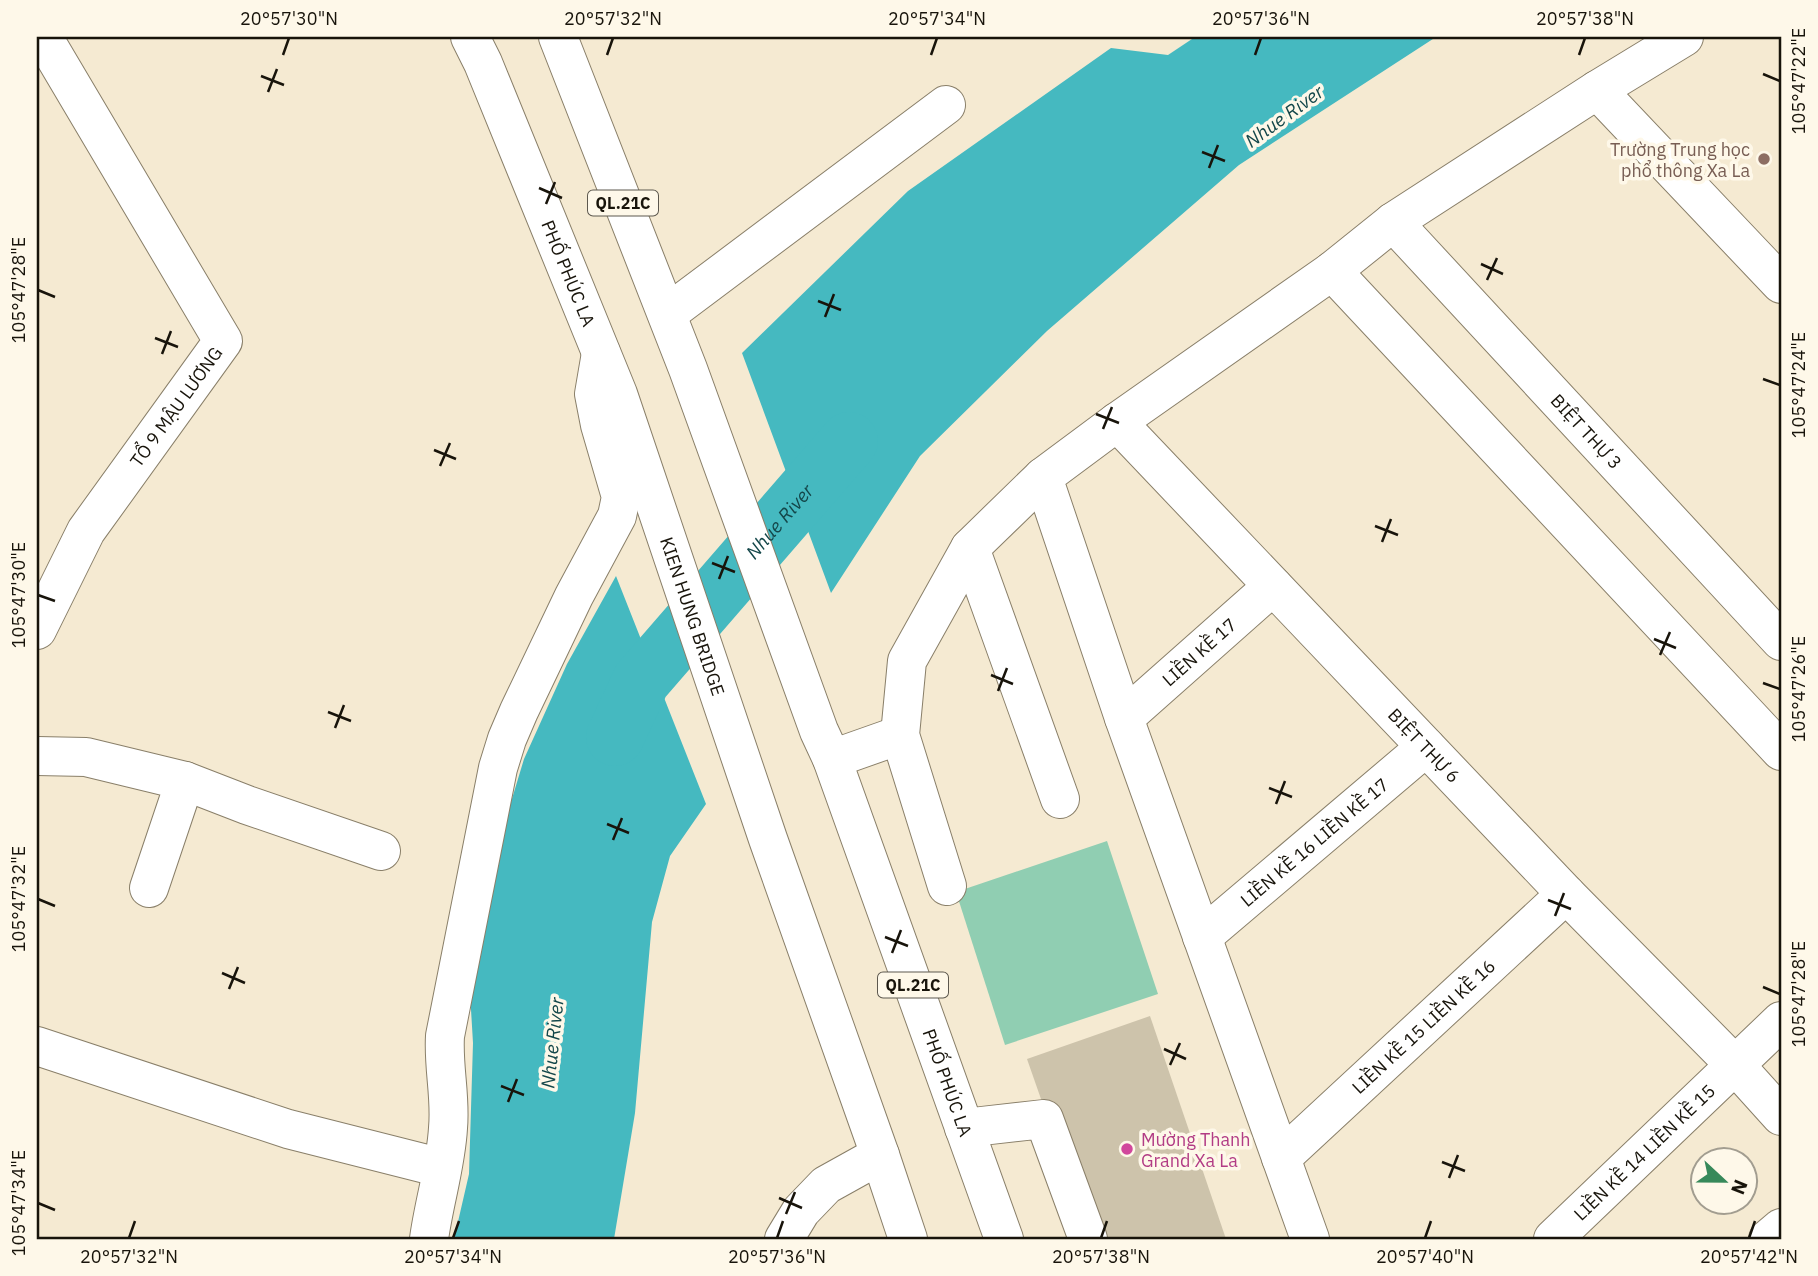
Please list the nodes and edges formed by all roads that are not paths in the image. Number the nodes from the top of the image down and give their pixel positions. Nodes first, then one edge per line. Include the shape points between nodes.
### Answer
1 (43, 37) edge
2 (470, 37) edge
3 (558, 37) edge
4 (1684, 37) edge
5 (1597, 90) junction
6 (946, 105) dead end
7 (1393, 222) junction
8 (1332, 271) junction
9 (1781, 284) edge
10 (667, 314) junction
11 (601, 354) junction
12 (618, 394) joint
13 (1117, 422) junction
14 (1043, 477) junction
15 (970, 548) junction
16 (1273, 586) junction
17 (37, 630) edge
18 (1781, 640) edge
19 (1124, 718) junction
20 (900, 735) junction
21 (825, 745) junction
22 (1426, 747) junction
23 (1781, 751) edge
24 (37, 756) edge
25 (185, 781) junction
26 (1060, 799) dead end
27 (381, 851) dead end
28 (947, 887) dead end
29 (149, 888) dead end
30 (1566, 894) junction
31 (1202, 937) junction
32 (1781, 1021) edge
33 (37, 1046) edge
34 (1735, 1065) junction
35 (1781, 1116) edge
36 (964, 1128) junction
37 (880, 1155) junction
38 (1281, 1158) junction
39 (442, 1168) junction
40 (1781, 1228) edge
41 (429, 1239) edge
42 (784, 1239) edge
43 (908, 1239) edge
44 (1004, 1239) edge
45 (1088, 1239) edge
46 (1310, 1239) edge
47 (1553, 1239) edge
48 (1768, 1239) edge

1 - 17 main road, TỔ 9 MẬU LƯƠNG via 223,341 86,531
2 - 11 main road, PHỐ PHÚC LA
3 - 10 main road, QL.21C
4 - 5 main road
5 - 7 main road
5 - 9 main road
6 - 10 main road
7 - 8 main road
7 - 18 main road, BIỆT THỰ 3
8 - 13 main road
8 - 23 main road
10 - 21 main road, QL.21C
11 - 12 main road, PHỐ PHÚC LA
11 - 39 main road via 594,394 621,497 617,516 519,711 498,768 445,1036 449,1126
12 - 37 main road, KIEN HUNG BRIDGE
13 - 14 main road
13 - 16 main road, BIỆT THỰ 6
14 - 15 main road
14 - 19 main road
15 - 20 main road via 907,661
15 - 26 main road
16 - 19 main road, LIỀN KỀ 17
16 - 22 main road, BIỆT THỰ 6
19 - 31 main road
20 - 21 main road
20 - 28 main road
21 - 36 main road, PHỐ PHÚC LA / QL.21C
22 - 30 main road, BIỆT THỰ 6
22 - 31 main road, LIỀN KỀ 16 LIỀN KỀ 17
24 - 25 main road via 86,757
25 - 27 main road
25 - 29 main road
30 - 34 main road, BIỆT THỰ 6
30 - 38 main road, LIỀN KỀ 15 LIỀN KỀ 16
31 - 38 main road
32 - 34 main road, LIỀN KỀ 14 LIỀN KỀ 15
33 - 39 main road via 288,1129
34 - 35 main road, BIỆT THỰ 6
34 - 47 main road, LIỀN KỀ 14 LIỀN KỀ 15
36 - 44 main road, PHỐ PHÚC LA / QL.21C
36 - 45 main road via 1044,1119
37 - 42 main road via 825,1185
37 - 43 main road
38 - 46 main road
39 - 41 main road
40 - 48 main road

